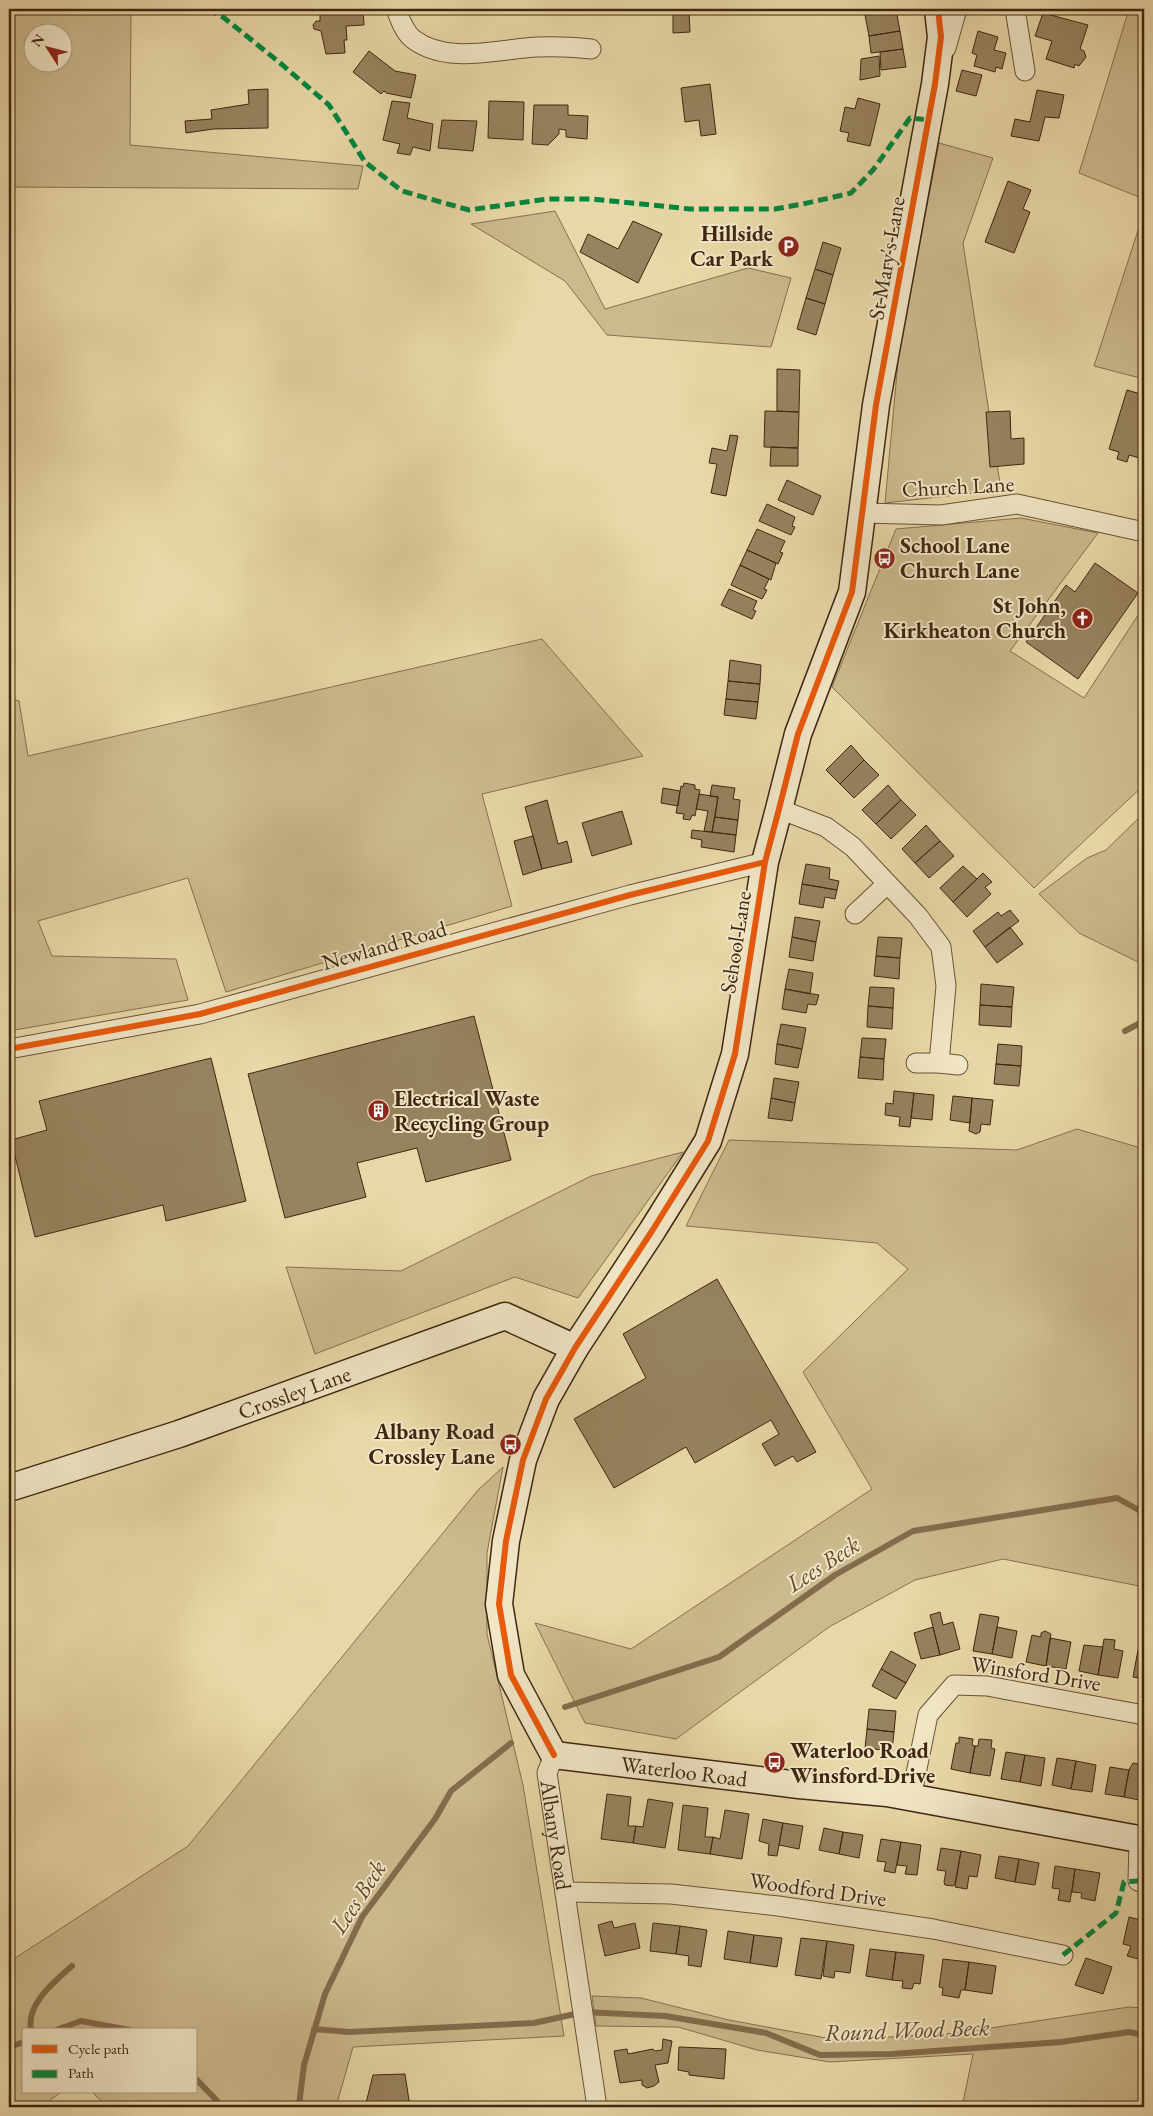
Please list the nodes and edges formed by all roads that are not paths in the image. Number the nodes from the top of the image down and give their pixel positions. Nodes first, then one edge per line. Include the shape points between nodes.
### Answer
1 (396, 9) edge
2 (938, 9) edge
3 (957, 9) edge
4 (1015, 9) edge
5 (591, 49) dead end
6 (1025, 71) dead end
7 (936, 84) junction
8 (862, 513) junction
9 (1144, 532) edge
10 (779, 809) junction
11 (766, 862) junction
12 (887, 884) junction
13 (855, 914) dead end
14 (9, 1049) edge
15 (939, 1062) junction
16 (916, 1063) dead end
17 (958, 1065) dead end
18 (575, 1348) junction
19 (9, 1488) edge
20 (1144, 1715) edge
21 (554, 1755) junction
22 (911, 1798) junction
23 (1142, 1840) edge
24 (1144, 1883) edge
25 (565, 1892) junction
26 (1063, 1955) dead end
27 (596, 2107) edge

1 - 5 street via 412,38 431,49 458,54 561,46
2 - 7 street, St Mary's Lane via 940,38
3 - 7 street
4 - 6 street
7 - 8 street, St Mary's Lane via 876,405
8 - 9 street, Church Lane via 941,515 1017,504
8 - 10 street, School Lane via 852,592 798,734
10 - 11 street, School Lane
10 - 12 street via 826,827 853,846
11 - 14 street, Newland Road via 630,895 200,1014
11 - 18 street, School Lane via 735,1054 708,1141
12 - 13 street
12 - 15 street via 918,916 941,947 946,986
15 - 16 street
15 - 17 street
18 - 19 street, Crossley Lane via 505,1316 179,1434
18 - 21 street, Albany Road via 546,1399 523,1460 506,1541 499,1604 511,1675
20 - 22 street, Winsford Drive via 987,1686 954,1685 928,1715
21 - 22 street, Waterloo Road
21 - 25 street, Albany Road via 547,1774
22 - 23 street, Waterloo Road
23 - 24 street, Waterloo Road via 1138,1881
25 - 26 street, Woodford Drive via 671,1894 778,1906 933,1929
25 - 27 street, Albany Road

